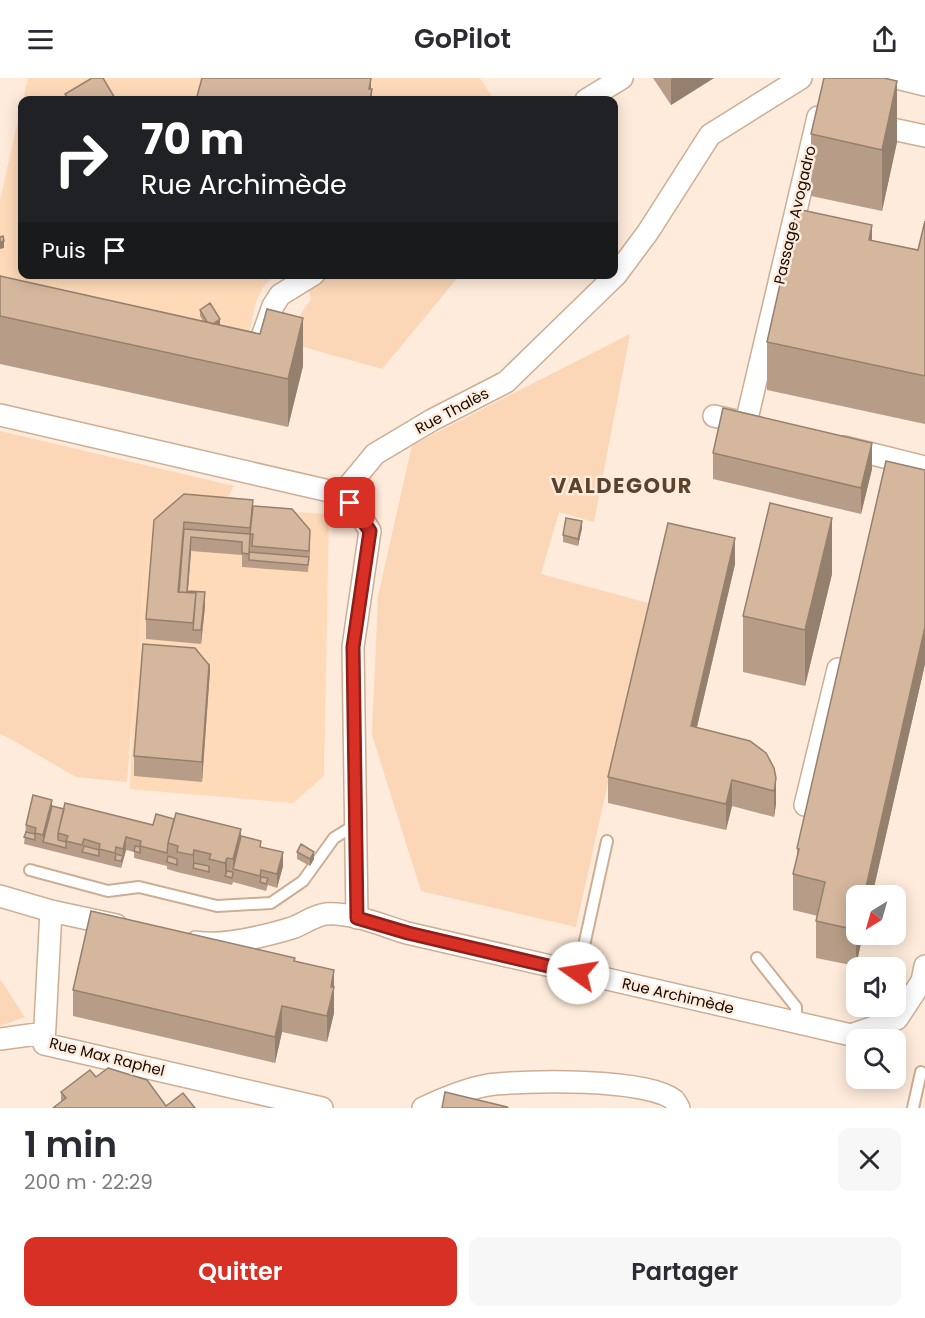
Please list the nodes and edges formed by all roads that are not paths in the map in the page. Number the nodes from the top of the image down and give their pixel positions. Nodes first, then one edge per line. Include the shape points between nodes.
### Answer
1 (621, 78) edge
2 (801, 78) edge
3 (897, 78) edge
4 (925, 85) edge
5 (592, 96) edge
6 (925, 136) edge
7 (618, 272) edge
8 (306, 279) edge
9 (612, 279) edge
10 (250, 353) edge
11 (0, 415) edge
12 (714, 416) dead end
13 (746, 423) junction
14 (767, 429) edge
15 (822, 442) edge
16 (887, 458) junction
17 (925, 467) edge
18 (882, 481) edge
19 (342, 494) junction
20 (842, 655) edge
21 (805, 805) edge
22 (356, 824) junction
23 (607, 841) dead end
24 (30, 870) dead end
25 (0, 896) edge
26 (51, 911) junction
27 (357, 918) junction
28 (139, 930) edge
29 (172, 936) edge
30 (757, 958) dead end
31 (925, 966) edge
32 (578, 973) junction
33 (796, 1023) junction
34 (44, 1033) junction
35 (0, 1039) edge
36 (921, 1072) dead end
37 (322, 1108) edge
38 (423, 1108) edge
39 (679, 1108) edge
40 (912, 1108) edge

1 - 5 street
2 - 7 street, Rue Thalès via 710,135
3 - 4 street
6 - 13 street, Passage Avogadro via 819,113
8 - 10 street via 280,295 258,347
9 - 19 street, Rue Thalès via 506,382 375,454
11 - 19 street
12 - 13 street
13 - 14 street
15 - 16 street
16 - 17 street
16 - 18 street
19 - 22 street via 370,531 353,647
20 - 21 street
22 - 24 lane via 334,838 303,881 271,903 217,906 139,887 108,891
22 - 27 street
23 - 32 lane
25 - 26 street
26 - 28 street
26 - 34 street, Rue Max Raphel
27 - 29 street via 325,914 248,939 205,943
27 - 32 street, Rue Archimède
30 - 33 lane via 796,1007
31 - 33 street, Rue Archimède via 922,981 897,1019 851,1035
32 - 33 street, Rue Archimède
34 - 35 street
34 - 37 street, Rue Max Raphel via 44,1044
36 - 40 lane
38 - 39 street via 488,1085 531,1083 615,1084 655,1091 674,1100

